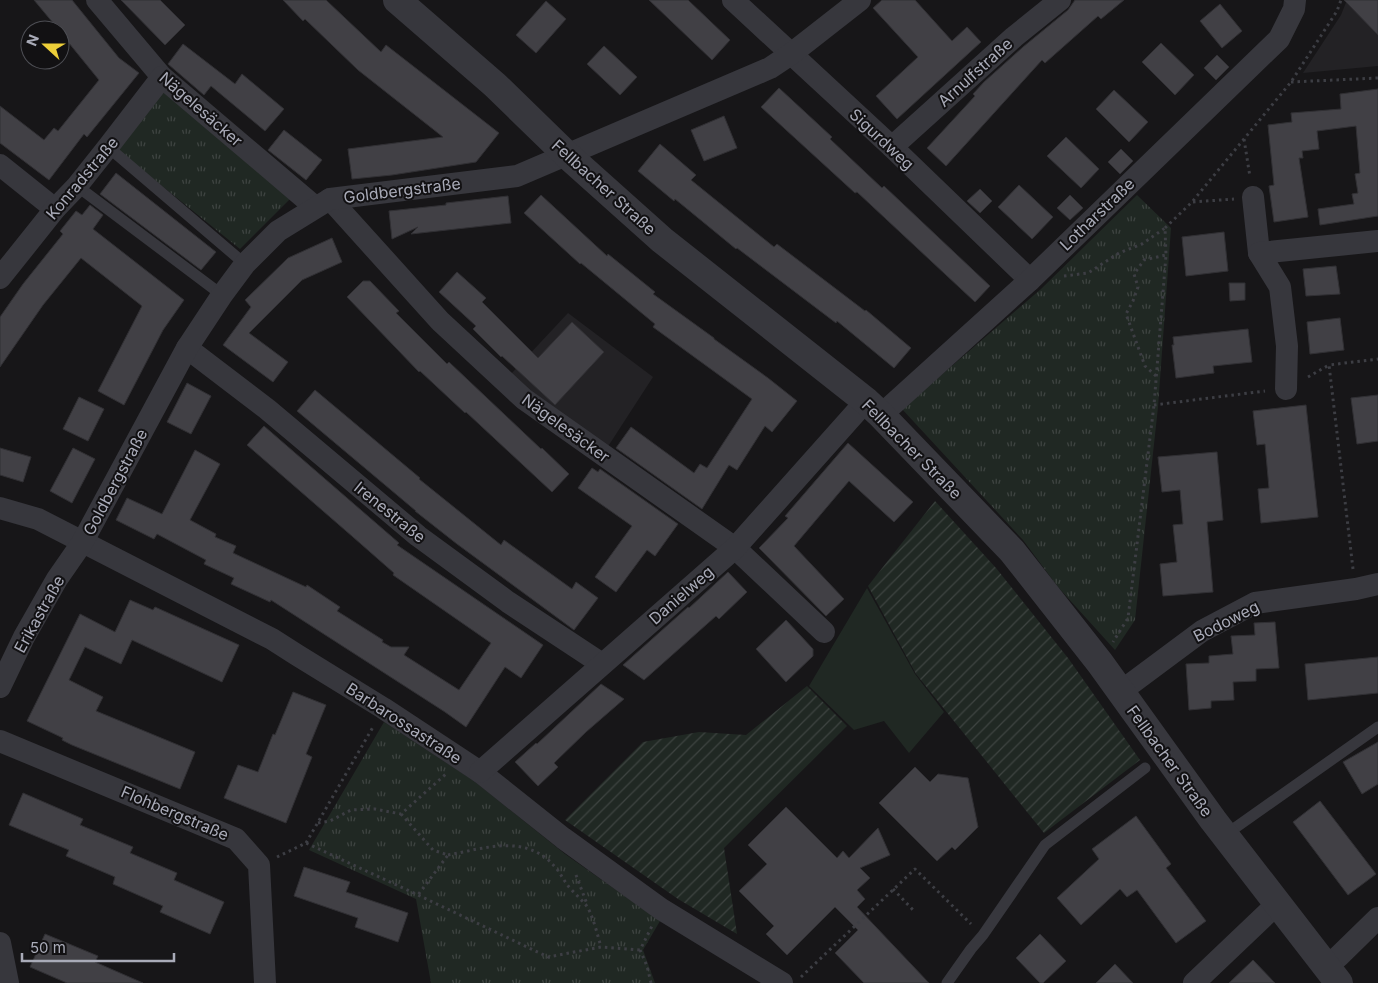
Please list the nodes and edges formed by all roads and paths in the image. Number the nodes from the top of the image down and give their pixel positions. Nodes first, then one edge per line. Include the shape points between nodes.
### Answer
1 (97, 0) edge
2 (397, 0) edge
3 (733, 0) edge
4 (860, 0) edge
5 (1060, 0) edge
6 (1295, 0) edge
7 (1341, 0) edge
8 (790, 54) junction
9 (162, 77) junction
10 (1378, 78) edge
11 (1291, 82) junction
12 (1244, 138) junction
13 (108, 147) junction
14 (892, 147) junction
15 (567, 155) junction
16 (0, 165) edge
17 (77, 186) junction
18 (1253, 197) junction
19 (1192, 202) junction
20 (323, 203) junction
21 (55, 210) junction
22 (1165, 228) junction
23 (1378, 241) edge
24 (1259, 253) junction
25 (1166, 255) junction
26 (245, 264) junction
27 (0, 278) edge
28 (1030, 280) junction
29 (222, 295) junction
30 (187, 348) junction
31 (1378, 359) edge
32 (1329, 364) junction
33 (1156, 377) junction
34 (1286, 389) junction
35 (1154, 405) junction
36 (873, 408) junction
37 (0, 508) edge
38 (82, 543) junction
39 (735, 548) junction
40 (1378, 584) edge
41 (1356, 589) junction
42 (824, 632) dead end
43 (1100, 663) junction
44 (602, 664) junction
45 (0, 687) edge
46 (1120, 692) junction
47 (383, 708) junction
48 (1378, 727) edge
49 (0, 741) edge
50 (471, 766) junction
51 (1144, 768) dead end
52 (401, 814) junction
53 (318, 823) junction
54 (1225, 835) junction
55 (306, 843) junction
56 (448, 855) junction
57 (258, 865) junction
58 (893, 889) junction
59 (418, 895) junction
60 (1277, 904) junction
61 (662, 909) junction
62 (914, 912) dead end
63 (1378, 918) edge
64 (983, 935) junction
65 (0, 943) edge
66 (601, 947) junction
67 (640, 950) junction
68 (1331, 977) edge
69 (8, 983) edge
70 (265, 983) edge
71 (651, 983) edge
72 (782, 983) edge
73 (794, 983) edge
74 (947, 983) edge
75 (1194, 983) edge

1 - 9 street, Nägelesäcker
2 - 15 street, Fellbacher Straße
3 - 8 street, Sigurdweg
4 - 8 street, Goldbergstraße
5 - 14 street, Arnulfstraße
6 - 28 street, Lotharstraße via 1279,39
7 - 11 path
8 - 14 street, Sigurdweg
8 - 15 street, Goldbergstraße via 770,68
9 - 13 street, Konradstraße
9 - 20 street, Nägelesäcker
10 - 11 path
11 - 12 path
12 - 18 path
12 - 19 path
13 - 17 street, Konradstraße
13 - 26 lane
14 - 28 street, Sigurdweg
15 - 20 street, Goldbergstraße via 517,176
15 - 36 street, Fellbacher Straße via 662,240
16 - 21 street
17 - 21 street, Konradstraße
17 - 29 lane
18 - 19 path
18 - 24 street
19 - 22 path
20 - 26 street, Goldbergstraße via 278,232
20 - 39 street, Nägelesäcker via 440,321 524,399
21 - 27 street, Konradstraße
22 - 25 path
22 - 28 path via 1088,273
23 - 24 street
24 - 34 street via 1280,287 1287,346
25 - 33 path
25 - 33 path via 1144,260 1134,274 1138,287 1126,314 1145,366
26 - 29 street, Goldbergstraße
28 - 36 street, Lotharstraße
29 - 30 street, Goldbergstraße
30 - 38 street, Goldbergstraße
30 - 44 street, Irenestraße via 267,409 418,536 508,602
31 - 32 path
32 - 34 path
32 - 41 path
33 - 35 path
34 - 35 path
35 - 43 path via 1128,618
36 - 39 street, Danielweg
36 - 43 street, Fellbacher Straße via 1012,551
37 - 38 street, Barbarossastraße via 38,519
38 - 45 street, Erikastraße via 57,579
38 - 47 street, Barbarossastraße via 272,639
39 - 42 street, Nägelesäcker
39 - 44 street, Danielweg
40 - 41 street, Bodoweg
41 - 46 street, Bodoweg via 1255,603 1202,631
43 - 46 street, Fellbacher Straße
44 - 50 street, Danielweg
46 - 54 street, Fellbacher Straße
47 - 50 street, Barbarossastraße
47 - 53 path
48 - 54 lane
49 - 57 street, Flohbergstraße via 236,838
50 - 52 path
50 - 61 street, Barbarossastraße
51 - 64 lane via 1045,846
52 - 53 path via 376,809 351,810 330,821
52 - 56 path via 433,850
53 - 55 path
54 - 60 street, Fellbacher Straße
55 - 57 path
55 - 59 path
56 - 59 path
56 - 66 path via 503,845 524,847 543,855 587,905
57 - 70 street
58 - 62 path
58 - 64 path via 915,868
58 - 73 path
59 - 66 path via 548,958
60 - 68 street, Fellbacher Straße
60 - 75 street
61 - 67 path
61 - 72 street, Barbarossastraße
63 - 68 street via 1339,956
64 - 74 lane
65 - 69 street
66 - 67 path
67 - 71 path

